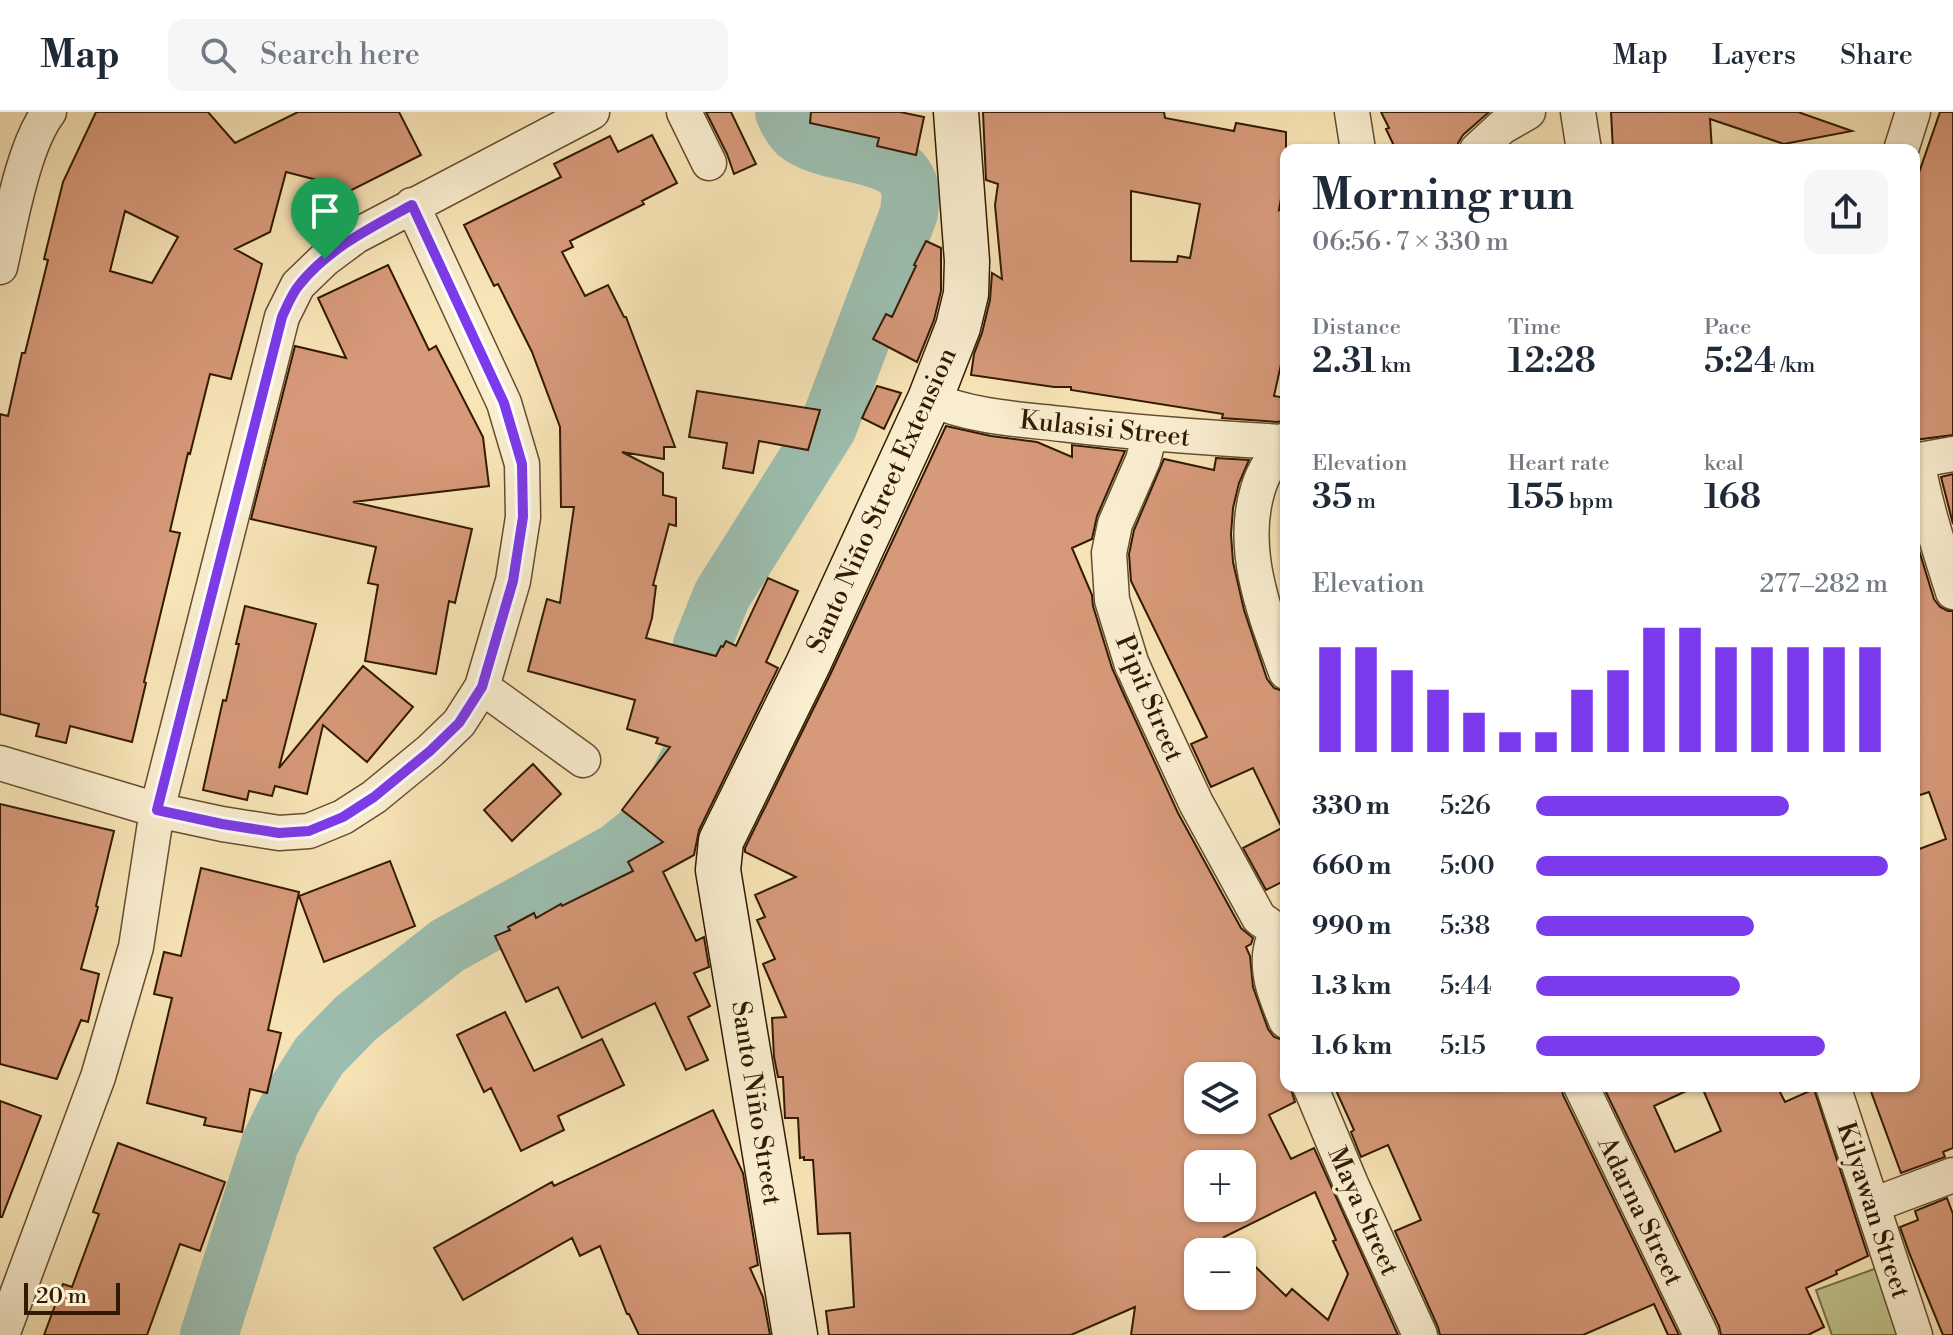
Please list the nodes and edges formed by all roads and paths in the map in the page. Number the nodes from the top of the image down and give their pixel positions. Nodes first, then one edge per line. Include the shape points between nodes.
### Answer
1 (49, 112) edge
2 (592, 112) edge
3 (684, 112) edge
4 (956, 112) edge
5 (1352, 112) edge
6 (1528, 112) edge
7 (1578, 112) edge
8 (1913, 112) edge
9 (1357, 144) edge
10 (1484, 144) edge
11 (1583, 144) edge
12 (1903, 144) edge
13 (709, 163) dead end
14 (412, 205) junction
15 (0, 267) edge
16 (930, 399) junction
17 (1150, 434) junction
18 (1280, 441) edge
19 (1280, 448) edge
20 (1953, 454) edge
21 (1920, 459) edge
22 (1920, 479) edge
23 (1953, 592) edge
24 (1280, 655) edge
25 (482, 687) junction
26 (583, 760) dead end
27 (0, 763) edge
28 (157, 810) junction
29 (718, 870) joint
30 (1280, 928) edge
31 (1280, 931) edge
32 (1280, 1005) edge
33 (1313, 1092) edge
34 (1584, 1092) edge
35 (1835, 1092) edge
36 (1953, 1175) edge
37 (1873, 1205) junction
38 (2, 1335) edge
39 (795, 1335) edge
40 (1420, 1335) edge
41 (1701, 1335) edge
42 (1915, 1335) edge

1 - 15 street via 26,160
2 - 14 street
3 - 13 street
4 - 16 main road, Santo Niño Street Extension via 966,294
5 - 9 street
6 - 10 street
7 - 11 street
8 - 12 street
14 - 25 street via 504,403 522,464 523,517 513,581
14 - 28 street via 325,259 298,285 282,317
16 - 17 street, Kulasisi Street via 983,416
16 - 29 main road, Santo Niño Street Extension via 721,841
17 - 18 street, Kulasisi Street
17 - 30 street, Pipit Street via 1115,524 1109,553 1112,600 1131,662 1196,803 1259,918
19 - 24 street via 1258,487 1251,543 1256,579
20 - 21 street
22 - 23 street
25 - 26 street
25 - 28 street via 459,723 430,751 374,797 309,831 279,833
27 - 28 street
28 - 38 street via 136,947 98,1077
29 - 39 main road, Santo Niño Street
31 - 32 street via 1270,956
33 - 40 street, Maya Street
34 - 41 street, Adarna Street
35 - 37 street, Kilyawan Street
36 - 37 street
37 - 42 street, Kilyawan Street

